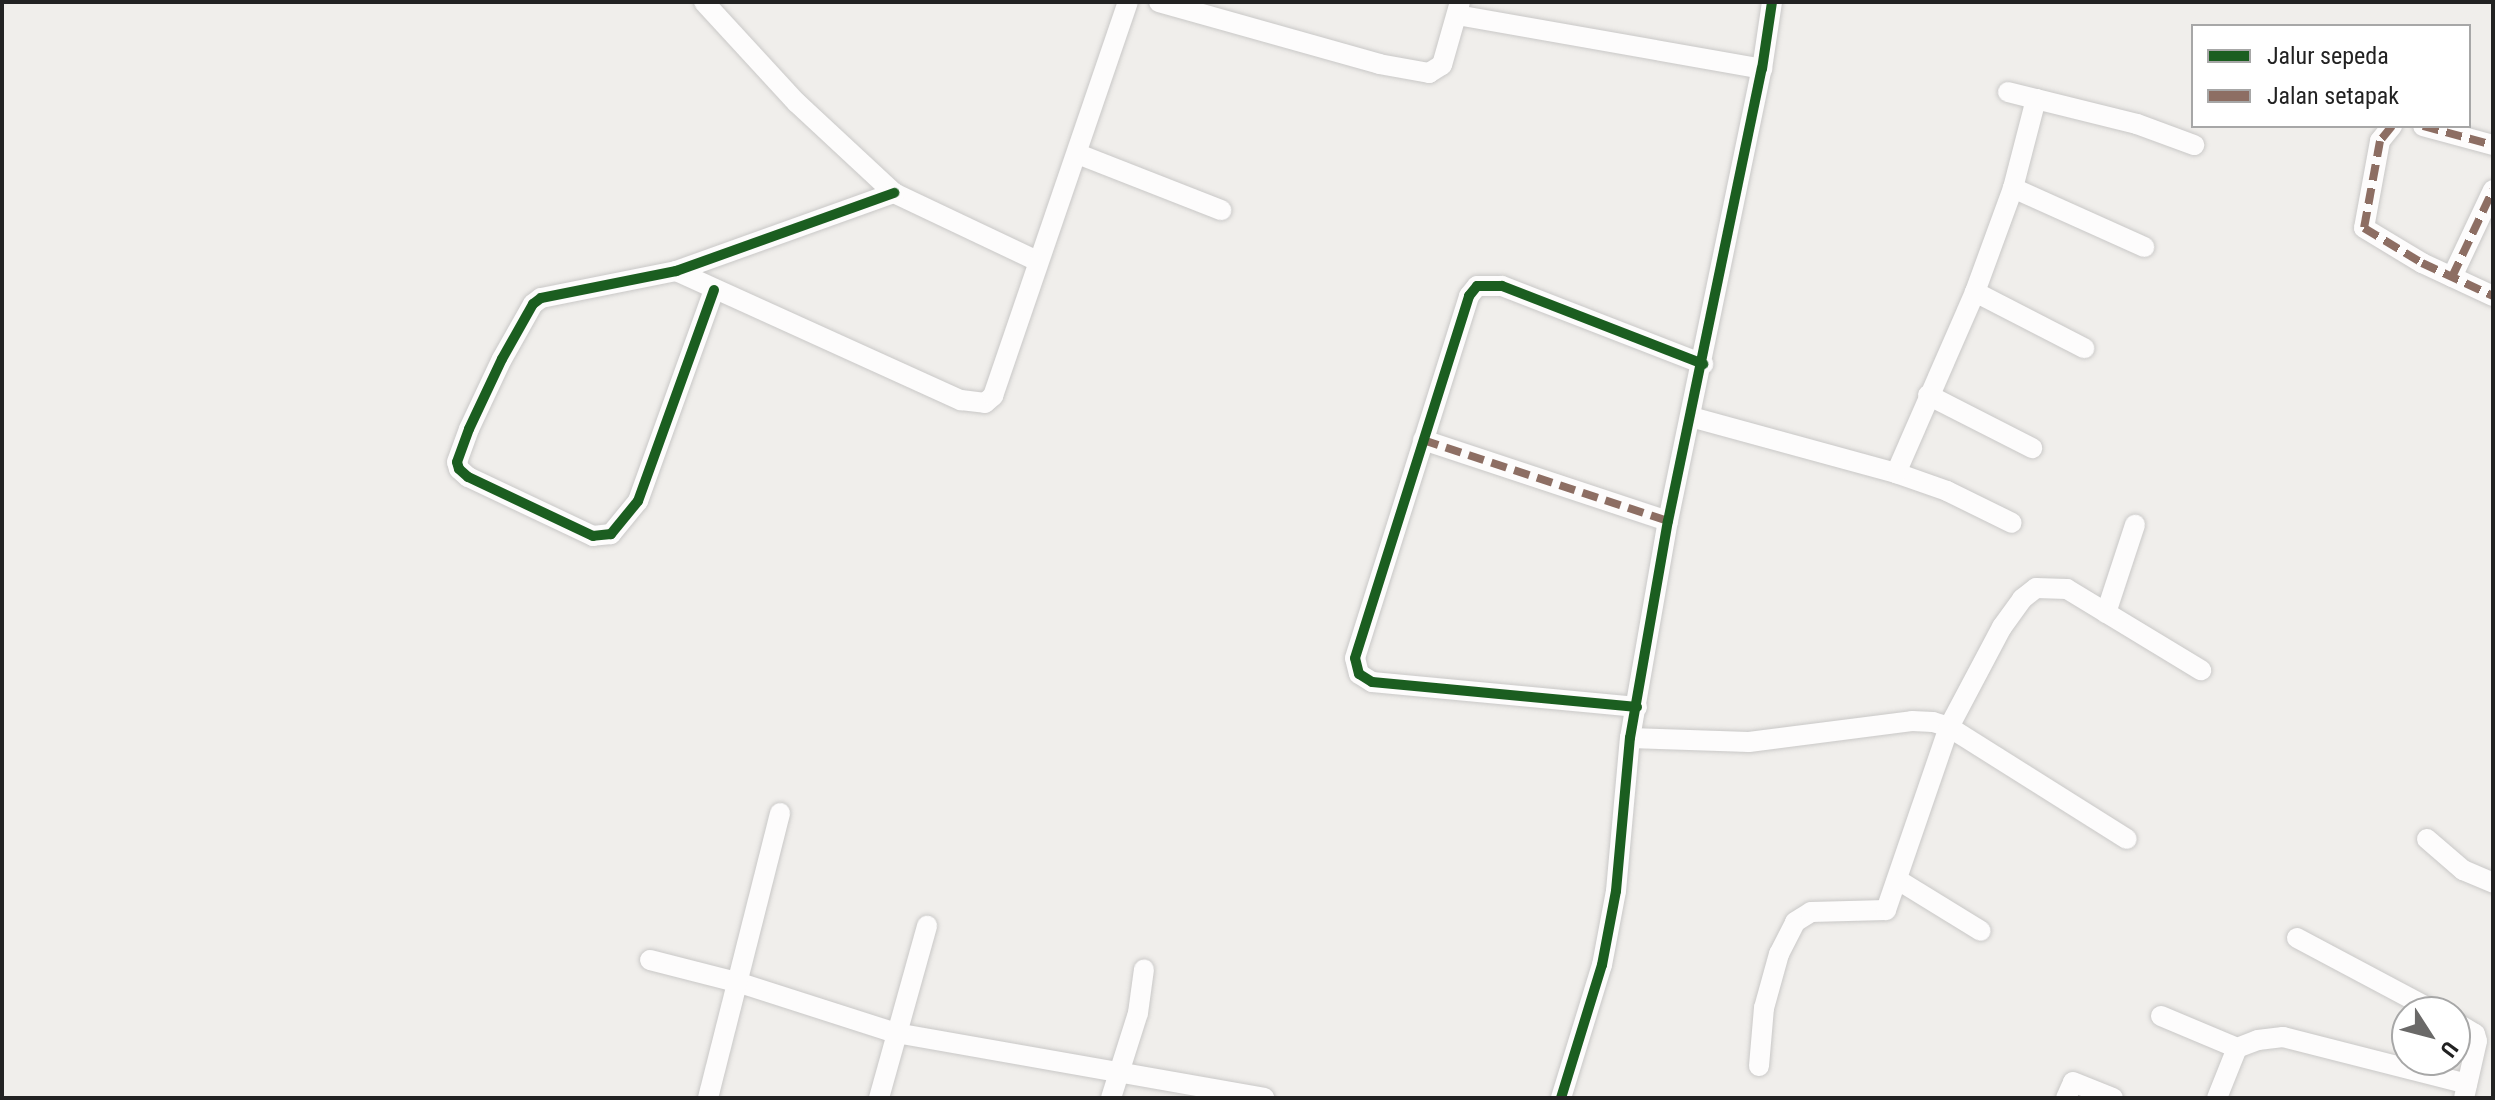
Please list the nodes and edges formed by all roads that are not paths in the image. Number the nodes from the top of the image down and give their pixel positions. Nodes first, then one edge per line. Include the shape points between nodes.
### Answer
1 (704, 2) edge
2 (1128, 2) edge
3 (1159, 2) edge
4 (1772, 2) edge
5 (1459, 9) edge
6 (1762, 69) junction
7 (2008, 92) dead end
8 (2036, 99) junction
9 (2390, 128) edge
10 (2430, 128) edge
11 (2194, 145) dead end
12 (2493, 145) edge
13 (1078, 154) junction
14 (2013, 188) junction
15 (2493, 190) edge
16 (894, 193) junction
17 (1221, 210) dead end
18 (2144, 247) dead end
19 (1037, 261) junction
20 (676, 271) junction
21 (2452, 277) junction
22 (714, 290) junction
23 (1975, 292) junction
24 (2493, 296) edge
25 (2084, 348) dead end
26 (1703, 364) junction
27 (1928, 395) junction
28 (1691, 417) junction
29 (1423, 440) junction
30 (2032, 448) dead end
31 (1896, 473) junction
32 (1668, 521) junction
33 (2012, 523) dead end
34 (2135, 525) dead end
35 (2106, 613) junction
36 (2201, 670) dead end
37 (1637, 707) junction
38 (1949, 727) junction
39 (1630, 738) junction
40 (780, 813) dead end
41 (2127, 839) dead end
42 (2427, 839) dead end
43 (1898, 880) junction
44 (2493, 883) edge
45 (927, 926) dead end
46 (1981, 931) dead end
47 (2297, 938) dead end
48 (650, 960) dead end
49 (1144, 969) dead end
50 (740, 983) junction
51 (2406, 996) edge
52 (2161, 1016) dead end
53 (2471, 1032) edge
54 (896, 1033) junction
55 (2237, 1048) junction
56 (1759, 1066) dead end
57 (2471, 1068) edge
58 (1117, 1074) junction
59 (2466, 1091) edge
60 (708, 1098) edge
61 (879, 1098) edge
62 (1111, 1098) edge
63 (1264, 1098) edge
64 (1561, 1098) edge
65 (2066, 1098) edge
66 (2113, 1098) edge
67 (2217, 1098) edge

1 - 16 street via 797,103
2 - 13 street
3 - 5 street via 1379,64 1429,73 1442,65
4 - 6 street
5 - 6 street
6 - 26 street
7 - 8 street
8 - 11 street via 2137,124
8 - 14 street
9 - 21 street via 2380,141 2364,228
10 - 12 street
13 - 17 street
13 - 19 street
14 - 18 street
14 - 23 street
15 - 21 street
16 - 19 street
16 - 20 street
19 - 22 street via 993,396 985,403 961,400
20 - 22 street
20 - 22 street via 550,293 533,304 469,429 459,469 593,536 611,534 638,501
21 - 24 street
23 - 25 street
23 - 27 street
26 - 28 street
26 - 29 street via 1502,286 1477,286 1469,296
27 - 30 street
27 - 31 street
28 - 31 street
28 - 32 street
29 - 32 street
29 - 37 street via 1355,658 1359,674 1372,682
31 - 33 street
32 - 37 street
34 - 35 street
35 - 36 street
35 - 38 street via 2067,589 2036,588 2002,627
37 - 39 street
38 - 39 street via 1912,721 1749,742
38 - 41 street
38 - 43 street
39 - 64 street via 1616,891 1602,965
40 - 50 street
42 - 44 street via 2463,870
43 - 46 street
43 - 56 street via 1886,910 1811,912 1795,922 1779,954 1764,1008
45 - 54 street
47 - 51 street
48 - 50 street
49 - 58 street via 1138,1013
50 - 54 street
50 - 60 street
52 - 55 street
53 - 57 street via 2477,1041
54 - 58 street
54 - 61 street
55 - 59 street via 2283,1037
55 - 67 street
58 - 62 street
58 - 63 street
65 - 66 street via 2073,1082

